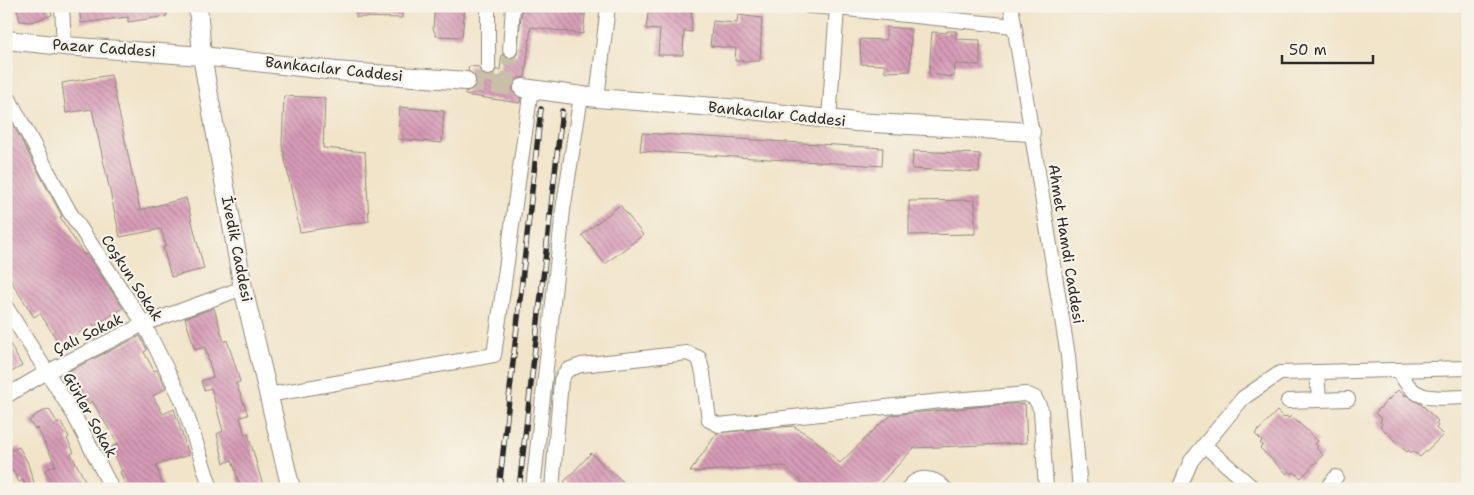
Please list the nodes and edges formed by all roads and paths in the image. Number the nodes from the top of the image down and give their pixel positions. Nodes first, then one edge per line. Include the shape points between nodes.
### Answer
1 (62, 6) edge
2 (198, 6) edge
3 (488, 6) edge
4 (513, 6) edge
5 (608, 6) edge
6 (808, 6) edge
7 (1012, 6) edge
8 (837, 8) junction
9 (881, 9) edge
10 (1014, 26) junction
11 (6, 40) edge
12 (64, 46) junction
13 (510, 50) tunnel mouth
14 (202, 56) junction
15 (488, 68) tunnel mouth
16 (466, 81) tunnel mouth
17 (527, 88) joint
18 (6, 93) edge
19 (589, 97) junction
20 (829, 119) junction
21 (1031, 132) junction
22 (243, 288) junction
23 (6, 307) edge
24 (144, 324) junction
25 (1468, 368) edge
26 (1399, 370) junction
27 (47, 372) junction
28 (1317, 372) junction
29 (268, 395) junction
30 (6, 396) edge
31 (1468, 397) edge
32 (1319, 399) junction
33 (1348, 399) dead end
34 (1288, 401) dead end
35 (1204, 445) junction
36 (1336, 477) dead end
37 (112, 489) edge
38 (212, 489) edge
39 (291, 489) edge
40 (533, 489) edge
41 (552, 489) edge
42 (908, 489) edge
43 (945, 489) edge
44 (1046, 489) edge
45 (1080, 489) edge
46 (1179, 489) edge
47 (1254, 489) edge
48 (1326, 489) edge

1 - 12 street
2 - 14 main road, İvedik Caddesi
3 - 15 street
4 - 13 street
5 - 19 street
6 - 8 street
7 - 10 street, Ahmet Hamdi Caddesi
8 - 9 street
8 - 20 street
9 - 10 street
10 - 21 street, Ahmet Hamdi Caddesi
11 - 12 main road, Pazar Caddesi
12 - 14 main road, Pazar Caddesi
14 - 16 main road, Bankacılar Caddesi
14 - 22 main road, İvedik Caddesi
17 - 19 main road, Bankacılar Caddesi
17 - 29 street via 494,355
18 - 24 street, Coşkun Sokak via 69,211
19 - 20 main road, Bankacılar Caddesi via 741,108
19 - 40 street via 563,210
20 - 21 main road, Bankacılar Caddesi
21 - 45 street, Ahmet Hamdi Caddesi via 1068,356
22 - 24 street, Çalı Sokak
22 - 29 main road, İvedik Caddesi
23 - 27 street, Gürler Sokak
24 - 27 street, Çalı Sokak
24 - 38 street, Coşkun Sokak via 182,400
25 - 26 street
26 - 28 street
26 - 31 street via 1404,382 1423,397
27 - 30 street, Çalı Sokak
27 - 37 street, Gürler Sokak via 74,415
28 - 32 street
28 - 35 street via 1280,373 1243,398
29 - 39 main road, İvedik Caddesi
32 - 33 street
32 - 34 street
35 - 46 street via 1191,461
35 - 47 street
36 - 48 street
41 - 44 street via 561,380 567,370 581,365 687,353 699,358 709,420 719,425 1026,394 1035,398 1041,410
42 - 43 street via 915,481 927,478 939,482

